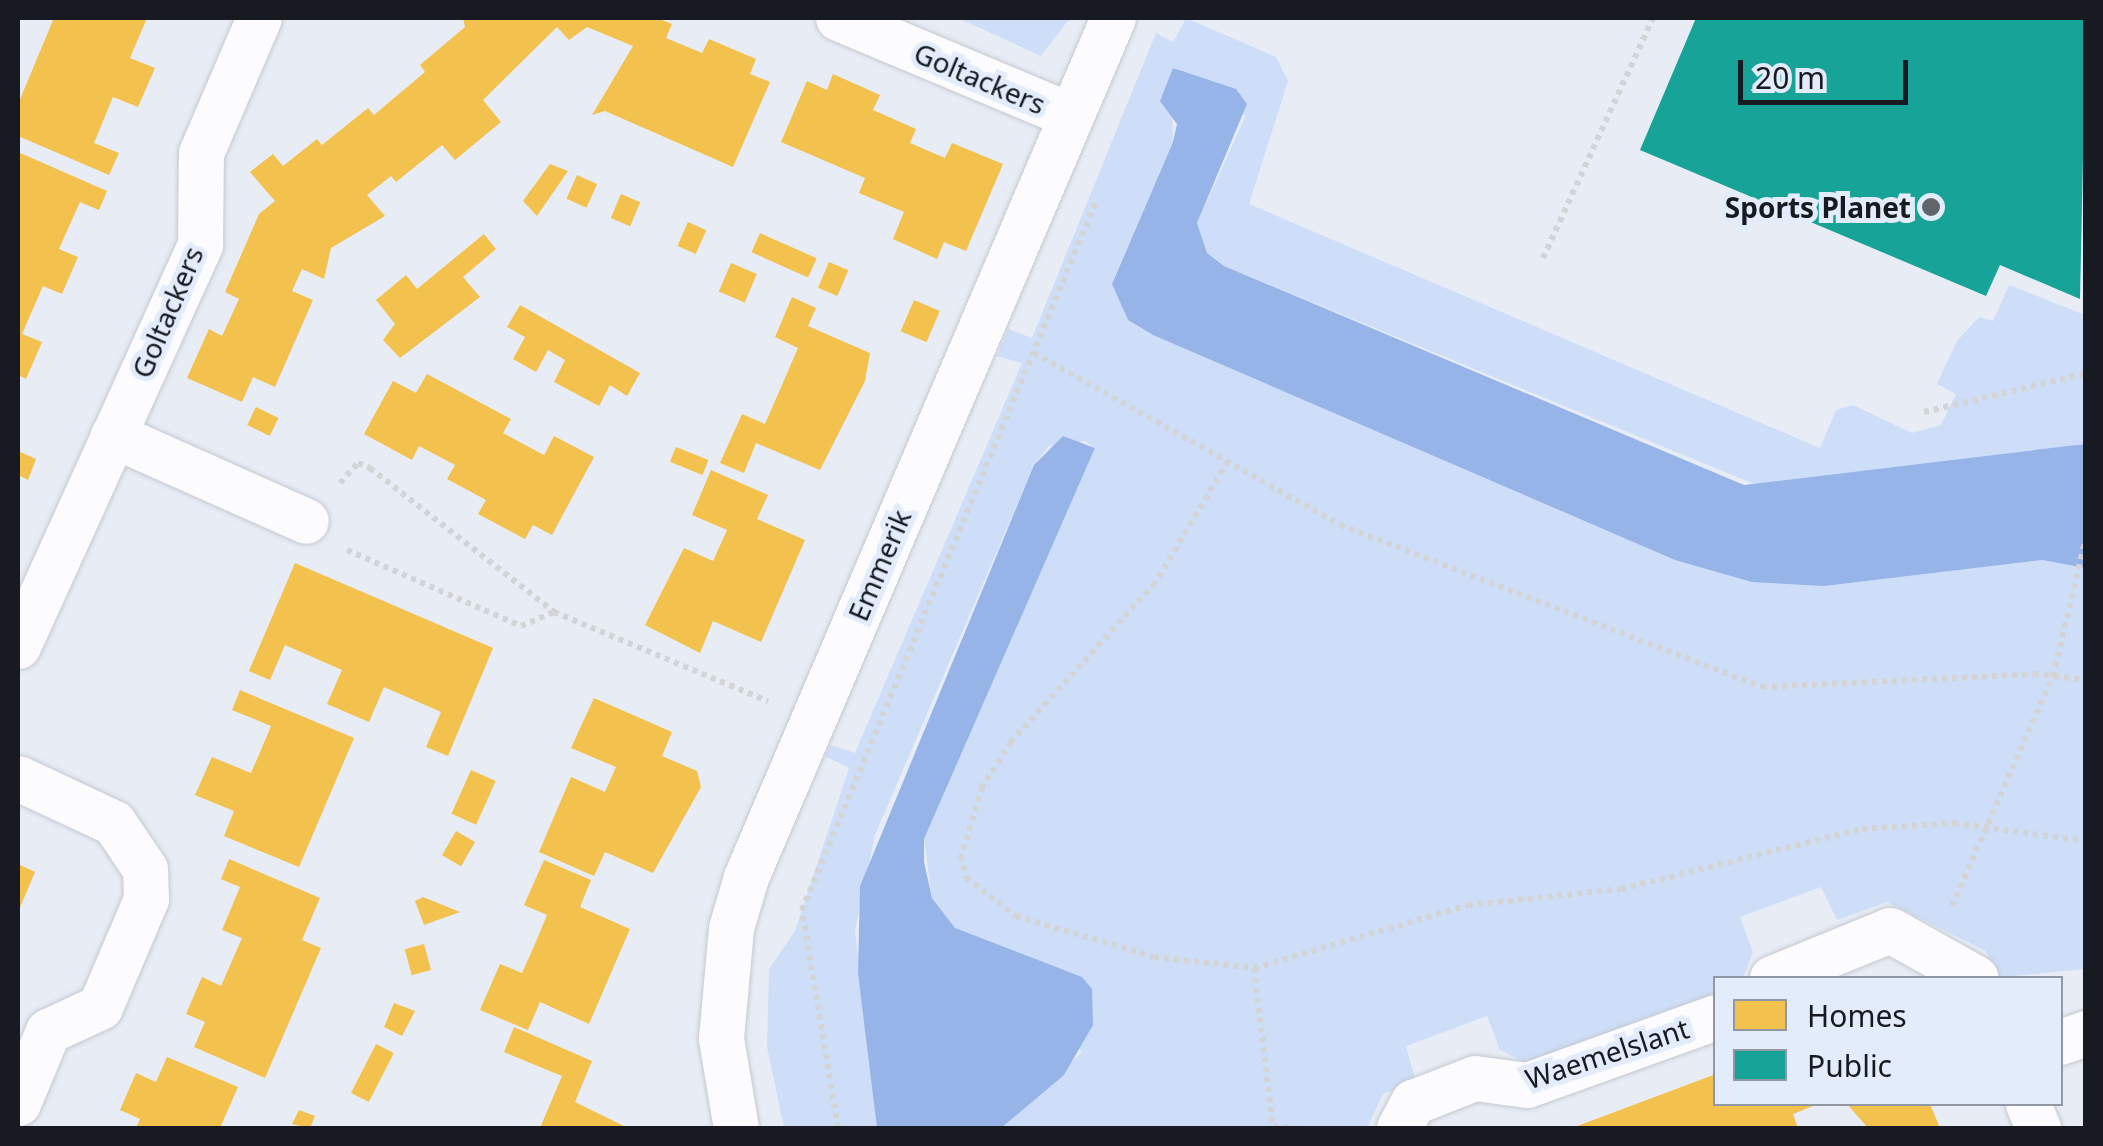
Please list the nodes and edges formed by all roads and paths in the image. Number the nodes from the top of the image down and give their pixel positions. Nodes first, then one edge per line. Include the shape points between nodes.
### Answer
1 (259, 18) edge
2 (838, 18) edge
3 (1113, 18) edge
4 (1653, 18) edge
5 (1067, 114) junction
6 (1543, 258) dead end
7 (2086, 373) edge
8 (1924, 412) dead end
9 (112, 435) junction
10 (1228, 461) junction
11 (306, 521) junction
12 (2086, 538) edge
13 (554, 612) junction
14 (18, 646) edge
15 (2053, 676) junction
16 (2086, 680) edge
17 (805, 742) junction
18 (859, 764) junction
19 (18, 778) edge
20 (1988, 829) junction
21 (2086, 841) edge
22 (1931, 950) junction
23 (1254, 968) junction
24 (1777, 976) edge
25 (1973, 976) edge
26 (1713, 1018) edge
27 (18, 1103) edge
28 (1273, 1127) edge
29 (736, 1128) edge
30 (838, 1128) edge
31 (1298, 1128) edge
32 (1398, 1128) edge

1 - 9 street, Goltackers via 201,153 200,244
2 - 5 street, Goltackers
3 - 5 street, Emmerik
4 - 6 path
5 - 17 street, Emmerik
7 - 8 path
9 - 11 street
9 - 14 street, Goltackers
10 - 15 path via 1408,554 1762,687
10 - 18 path via 1034,353
10 - 23 path via 1130,615 1010,742 982,787 961,856 976,892 1071,938
11 - 13 path via 319,538 522,626
11 - 13 path via 358,464
12 - 15 path
13 - 17 path via 779,706 774,725
15 - 16 path
15 - 20 path
17 - 18 path
17 - 29 street, Emmerik via 731,928 722,1038
18 - 30 path via 798,931
19 - 27 street via 114,823 145,869 146,899 100,1007 48,1031
20 - 21 path
20 - 22 path
20 - 23 path via 1862,829 1621,889 1468,905
22 - 24 street via 1890,930
22 - 25 street
23 - 28 path
26 - 32 street, Waemelslant via 1528,1086 1475,1078 1413,1102
28 - 31 path

